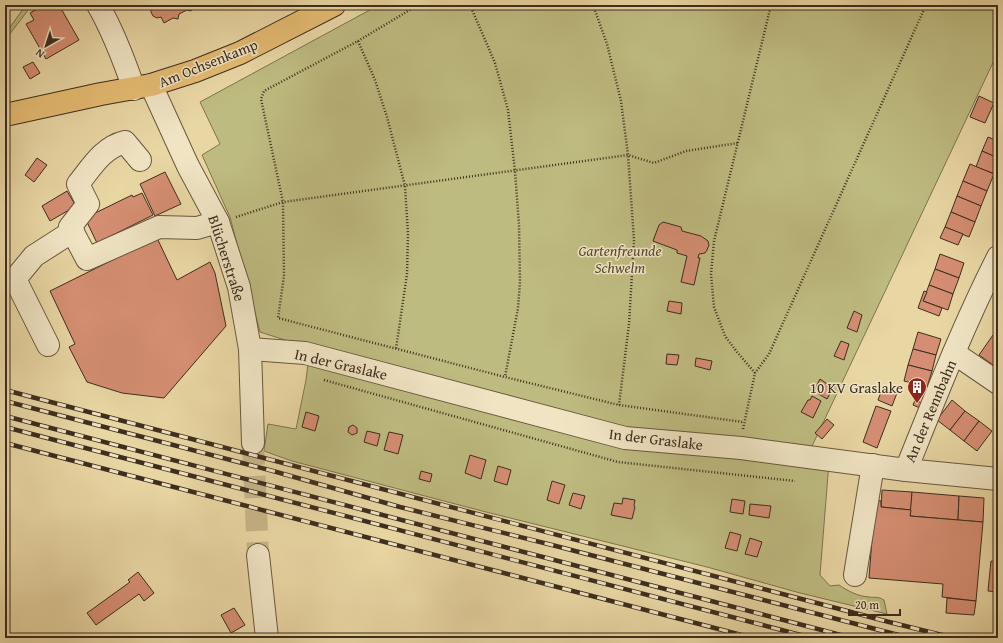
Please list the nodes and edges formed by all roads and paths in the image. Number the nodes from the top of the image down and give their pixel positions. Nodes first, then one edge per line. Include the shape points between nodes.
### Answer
1 (98, 5) edge
2 (334, 5) edge
3 (418, 5) edge
4 (470, 5) edge
5 (593, 5) edge
6 (771, 5) edge
7 (926, 5) edge
8 (358, 41) junction
9 (142, 87) junction
10 (5, 115) edge
11 (738, 143) junction
12 (628, 155) junction
13 (140, 160) dead end
14 (515, 171) junction
15 (405, 186) junction
16 (283, 202) junction
17 (218, 222) junction
18 (73, 231) junction
19 (998, 257) edge
20 (990, 294) edge
21 (48, 345) dead end
22 (250, 349) junction
23 (396, 349) junction
24 (954, 353) junction
25 (755, 373) junction
26 (505, 377) junction
27 (998, 382) edge
28 (619, 405) junction
29 (743, 422) junction
30 (253, 443) tunnel mouth
31 (741, 448) junction
32 (873, 465) junction
33 (906, 470) junction
34 (998, 479) edge
35 (258, 555) tunnel mouth
36 (855, 575) dead end
37 (267, 638) edge

1 - 9 street, Blücherstraße via 121,54
2 - 9 main road, Am Ochsenkamp via 240,53 195,71
3 - 8 path
4 - 14 path via 495,63 508,110
5 - 12 path via 607,44 621,102
6 - 11 path
7 - 25 path via 769,354
8 - 15 path via 387,117
8 - 16 path via 264,91 261,99
9 - 10 main road, Am Ochsenkamp
9 - 17 street, Blücherstraße
11 - 12 path via 686,151 654,163
11 - 25 path via 714,241 714,307 725,336
12 - 14 path
12 - 28 path via 634,240 629,324
13 - 18 street via 125,142 102,154 78,184 88,204 70,227
14 - 15 path
14 - 26 path via 520,282 518,308
15 - 16 path
15 - 23 path via 407,274
16 - 17 path
16 - 23 path via 284,276 278,318
17 - 18 street via 197,228 159,227 87,259
17 - 22 street, Blücherstraße via 239,288
18 - 21 street via 34,256 15,279
19 - 20 street, An der Rennbahn
20 - 24 street, An der Rennbahn
22 - 30 street, Blücherstraße
22 - 31 street, In der Graslake via 305,353 625,438
23 - 26 path
24 - 27 street, An der Rennbahn
24 - 33 street, An der Rennbahn
25 - 29 path
26 - 28 path
28 - 29 path
29 - 31 path
31 - 32 street, In der Graslake
32 - 33 street, In der Graslake
32 - 36 street
33 - 34 street, In der Graslake
35 - 37 street

